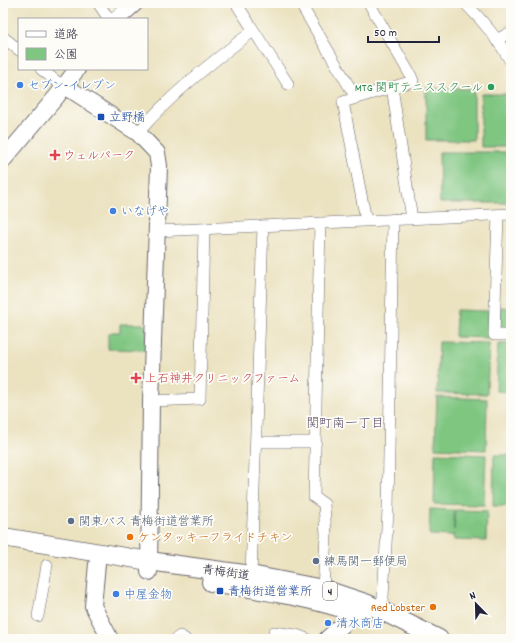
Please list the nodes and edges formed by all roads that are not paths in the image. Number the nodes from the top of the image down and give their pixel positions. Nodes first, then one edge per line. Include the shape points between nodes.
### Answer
1 (98, 3) edge
2 (135, 3) edge
3 (236, 3) edge
4 (300, 3) edge
5 (369, 3) edge
6 (465, 3) edge
7 (109, 18) edge
8 (118, 18) edge
9 (253, 31) junction
10 (511, 32) edge
11 (3, 37) edge
12 (496, 40) junction
13 (18, 49) edge
14 (511, 62) edge
15 (42, 70) edge
16 (76, 70) edge
17 (288, 84) dead end
18 (65, 86) junction
19 (392, 87) junction
20 (356, 98) junction
21 (138, 133) junction
22 (3, 160) edge
23 (498, 214) junction
24 (511, 214) edge
25 (393, 219) junction
26 (412, 219) junction
27 (366, 220) junction
28 (320, 223) junction
29 (263, 226) junction
30 (204, 230) junction
31 (157, 231) junction
32 (511, 335) edge
33 (151, 401) junction
34 (256, 442) junction
35 (316, 442) junction
36 (3, 537) edge
37 (3, 548) edge
38 (97, 564) junction
39 (47, 565) dead end
40 (149, 566) junction
41 (251, 575) junction
42 (323, 589) junction
43 (352, 605) junction
44 (380, 610) junction
45 (38, 616) dead end
46 (274, 632) dead end
47 (107, 638) edge
48 (176, 639) edge
49 (185, 639) edge
50 (307, 639) edge
51 (327, 639) edge
52 (413, 639) edge
53 (439, 639) edge

1 - 7 street
2 - 8 street
3 - 9 street
4 - 20 street
5 - 19 street via 413,81
6 - 12 street via 484,22
9 - 17 street
9 - 21 street via 223,53 155,112
10 - 12 street
11 - 13 street
12 - 14 street
15 - 18 street
16 - 18 street
18 - 21 street
18 - 22 street
19 - 20 street
19 - 26 street
20 - 27 street via 343,102
21 - 31 street via 157,152
23 - 24 street
23 - 26 street
23 - 32 street via 494,335
25 - 26 street
25 - 27 street
25 - 44 street via 388,510
27 - 28 street
28 - 29 street
28 - 35 street
29 - 30 street
29 - 34 street
30 - 31 street
30 - 33 street via 200,399
31 - 33 street
33 - 40 street
34 - 35 street
34 - 41 street
35 - 42 street via 314,497 324,504 326,535
36 - 40 main road, 青梅街道 / 4
37 - 38 main road, 青梅街道 / 4
38 - 40 main road, 青梅街道 / 4
38 - 47 street via 93,606
39 - 45 street
40 - 41 main road, 青梅街道 / 4
40 - 43 main road, 青梅街道 / 4 via 283,594
41 - 42 main road, 青梅街道 / 4
42 - 43 main road, 青梅街道 / 4
43 - 44 main road, 青梅街道 / 4
43 - 51 street via 347,621
43 - 52 main road, 青梅街道 / 4 via 368,617
44 - 53 main road, 青梅街道 / 4
46 - 50 street via 296,634
48 - 49 street via 180,636

